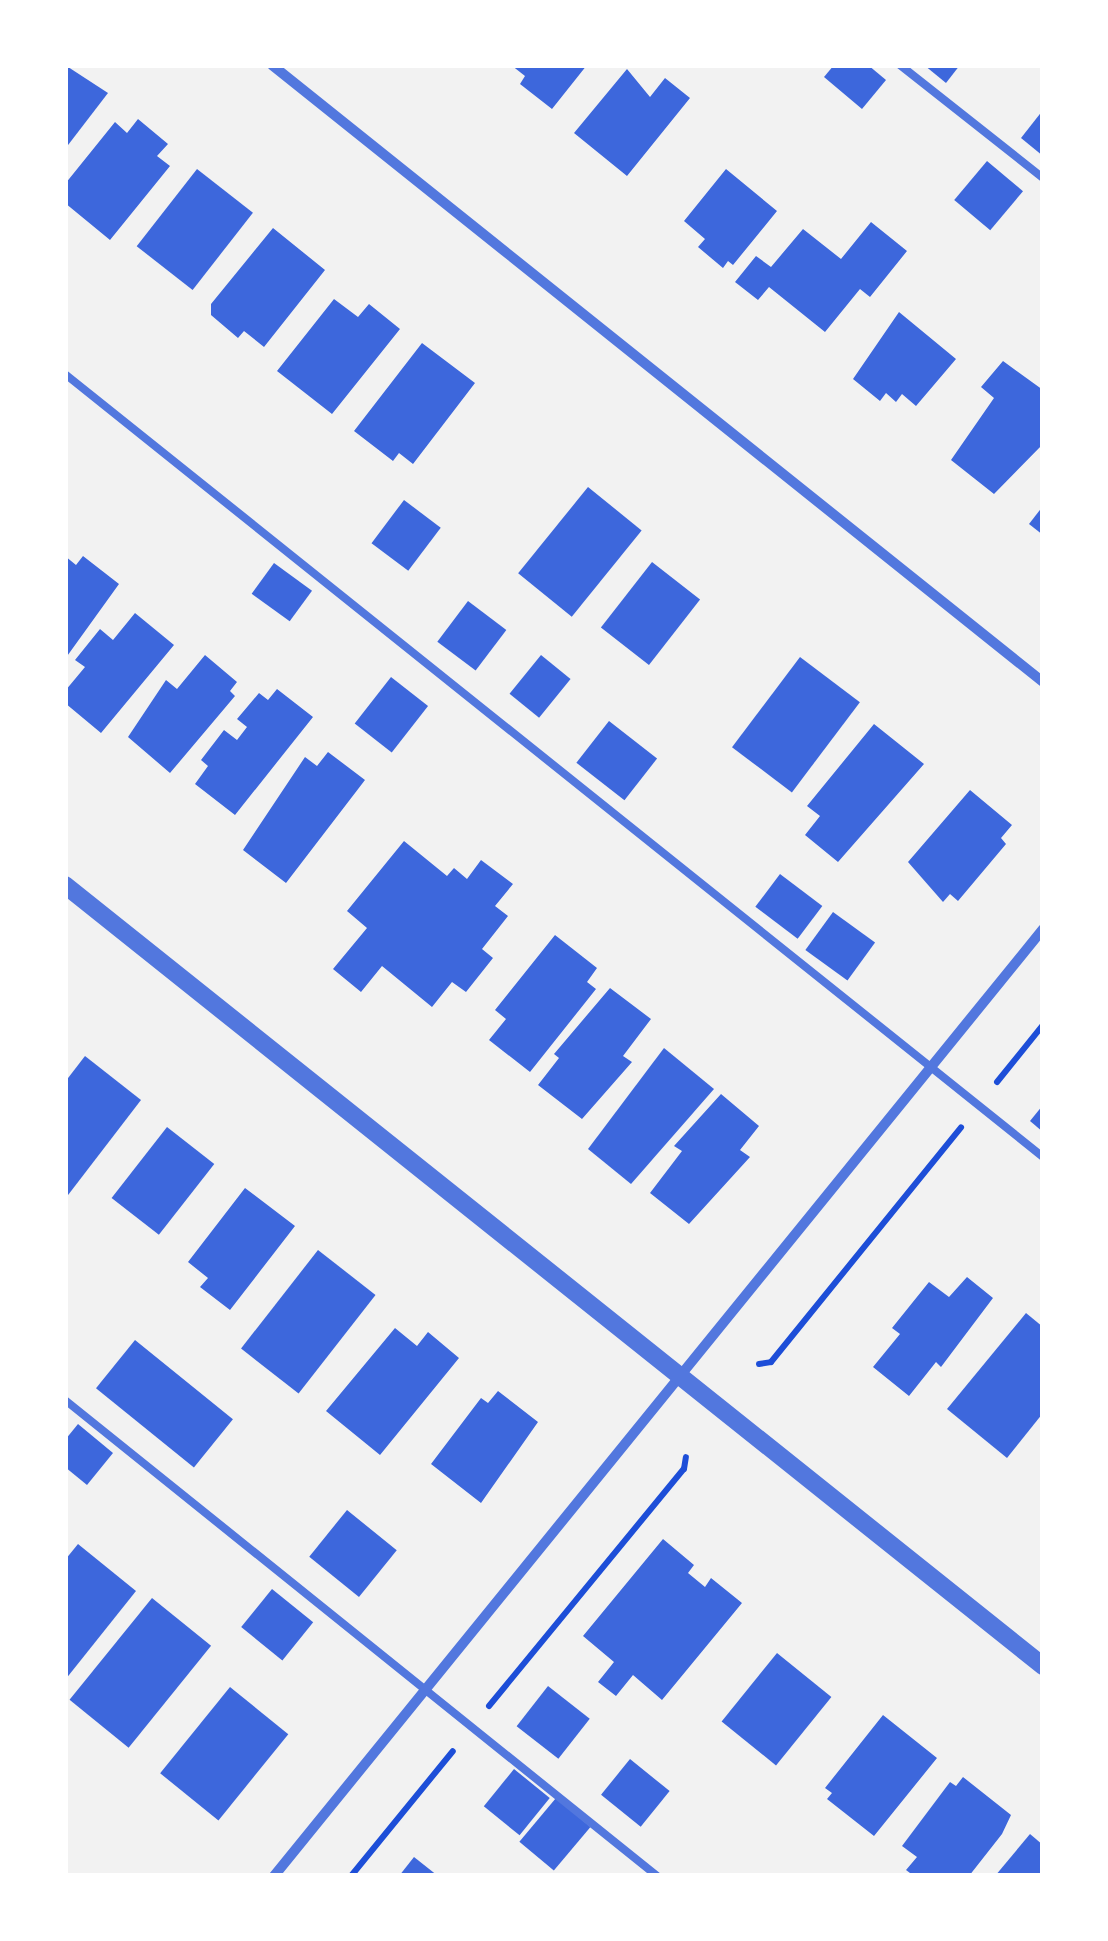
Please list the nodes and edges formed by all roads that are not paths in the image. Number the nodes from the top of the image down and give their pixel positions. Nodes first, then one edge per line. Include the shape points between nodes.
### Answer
1 (272, 65) edge
2 (900, 65) edge
3 (1043, 178) edge
4 (65, 374) edge
5 (1043, 682) edge
6 (65, 885) edge
7 (1043, 928) edge
8 (930, 1067) junction
9 (1043, 1157) edge
10 (675, 1376) junction
11 (65, 1400) edge
12 (1043, 1666) edge
13 (422, 1690) junction
14 (274, 1876) edge
15 (657, 1876) edge

1 - 5 street
2 - 3 lane
4 - 8 lane
6 - 10 street
7 - 8 street
8 - 9 lane
8 - 10 street
10 - 12 street
10 - 13 street
11 - 13 lane
13 - 14 street
13 - 15 lane

